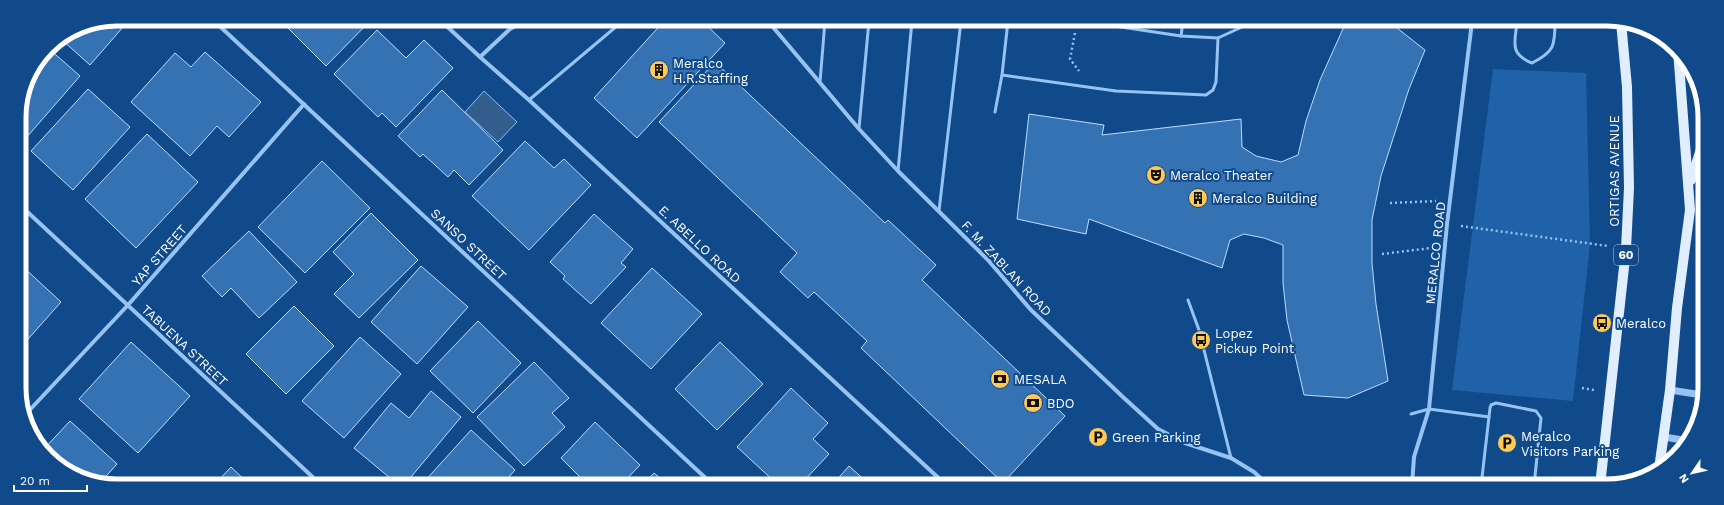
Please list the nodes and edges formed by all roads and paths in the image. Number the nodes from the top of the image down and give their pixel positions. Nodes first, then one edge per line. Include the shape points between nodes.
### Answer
1 (220, 26) edge
2 (446, 26) edge
3 (516, 26) edge
4 (617, 26) edge
5 (772, 26) edge
6 (825, 26) edge
7 (869, 26) edge
8 (912, 26) edge
9 (959, 26) edge
10 (1007, 26) edge
11 (1114, 26) edge
12 (1182, 26) edge
13 (1246, 26) edge
14 (1472, 26) edge
15 (1517, 26) edge
16 (1555, 26) edge
17 (1622, 27) edge
18 (1076, 29) dead end
19 (1181, 36) junction
20 (1218, 38) junction
21 (480, 58) junction
22 (1679, 61) edge
23 (1002, 75) junction
24 (820, 82) junction
25 (1092, 88) junction
26 (530, 100) junction
27 (304, 104) junction
28 (995, 112) dead end
29 (859, 129) junction
30 (1698, 158) edge
31 (898, 171) junction
32 (1689, 186) junction
33 (1450, 201) junction
34 (1390, 203) dead end
35 (26, 211) edge
36 (939, 211) junction
37 (1447, 224) junction
38 (1445, 247) junction
39 (1610, 247) dead end
40 (1382, 254) dead end
41 (1188, 300) dead end
42 (128, 305) junction
43 (1670, 390) junction
44 (1697, 394) edge
45 (1429, 409) junction
46 (29, 410) edge
47 (1411, 414) dead end
48 (1489, 417) junction
49 (1664, 437) junction
50 (1682, 440) edge
51 (1231, 458) junction
52 (1660, 462) edge
53 (315, 479) edge
54 (707, 479) edge
55 (940, 479) edge
56 (1262, 479) edge
57 (1412, 479) edge
58 (1482, 479) edge
59 (1535, 479) edge
60 (1601, 479) edge

1 - 27 street, SANSO STREET
2 - 21 street, E. ABELLO ROAD
3 - 21 street
4 - 26 lane
5 - 24 street, F. M. ZABLAN ROAD
6 - 24 lane
7 - 29 lane
8 - 31 lane
9 - 36 lane
10 - 23 lane
11 - 19 lane
12 - 19 lane
13 - 20 lane
14 - 33 street, MERALCO ROAD
15 - 16 lane via 1514,49 1521,59 1532,63 1553,48
17 - 60 main road, ORTIGAS AVENUE / 60 via 1627,87 1630,188 1626,249
18 - 25 path via 1070,59
19 - 20 lane
20 - 25 lane via 1216,82 1213,90 1206,95
21 - 26 street, E. ABELLO ROAD
22 - 32 main road
23 - 25 lane
23 - 28 lane
24 - 29 street, F. M. ZABLAN ROAD
26 - 55 street, E. ABELLO ROAD
27 - 42 street, YAP STREET
27 - 54 street, SANSO STREET
29 - 31 street, F. M. ZABLAN ROAD
30 - 32 main road
31 - 36 street, F. M. ZABLAN ROAD
32 - 43 main road via 1690,210 1677,308
33 - 34 path
33 - 37 street, MERALCO ROAD
35 - 42 street, TABUENA STREET
36 - 51 street, F. M. ZABLAN ROAD via 988,260 1031,310 1158,429 1185,443
37 - 38 street, MERALCO ROAD
37 - 39 path
38 - 40 path
38 - 45 street, MERALCO ROAD
41 - 51 lane via 1199,330
42 - 46 street, YAP STREET
42 - 53 street, TABUENA STREET
43 - 44 street
43 - 49 main road
45 - 47 lane
45 - 48 lane
45 - 57 street, MERALCO ROAD via 1414,458
48 - 58 lane
48 - 59 lane via 1491,405 1496,403 1536,410 1539,414 1541,418
49 - 50 street
49 - 52 main road
51 - 56 street, F. M. ZABLAN ROAD

